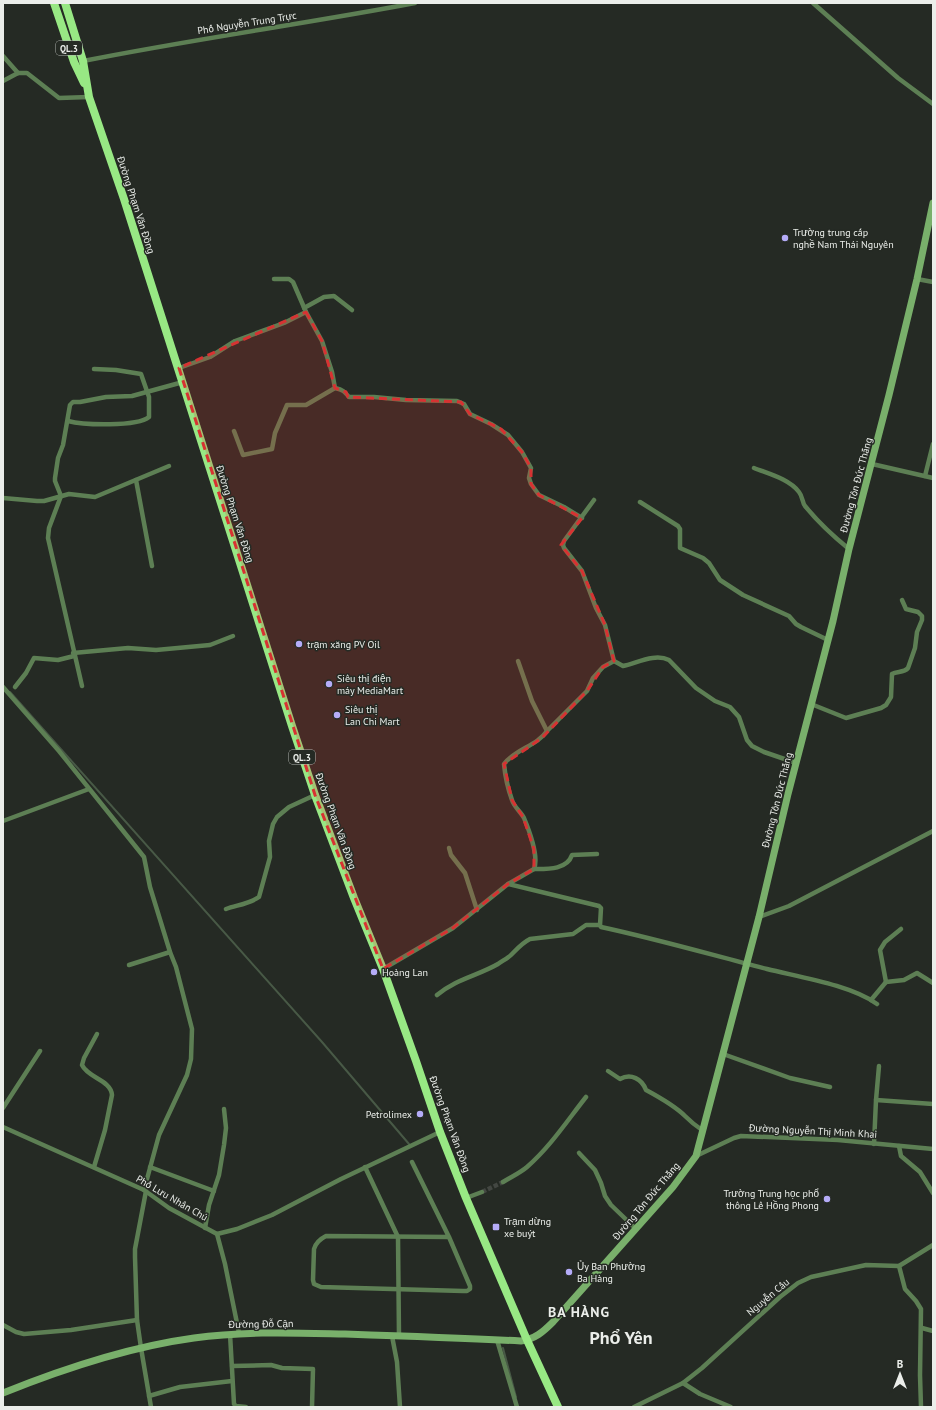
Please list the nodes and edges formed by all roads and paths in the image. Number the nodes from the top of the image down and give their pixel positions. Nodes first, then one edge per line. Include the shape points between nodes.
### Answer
1 (54, 3) edge
2 (65, 3) edge
3 (415, 3) edge
4 (813, 3) edge
5 (3, 56) edge
6 (83, 61) junction
7 (18, 73) junction
8 (3, 81) edge
9 (88, 94) junction
10 (933, 104) edge
11 (933, 203) edge
12 (930, 228) edge
13 (274, 279) dead end
14 (917, 279) junction
15 (933, 282) edge
16 (305, 310) junction
17 (352, 310) dead end
18 (179, 368) junction
19 (94, 369) dead end
20 (183, 382) junction
21 (335, 388) junction
22 (146, 392) junction
23 (68, 421) junction
24 (234, 431) dead end
25 (933, 444) edge
26 (872, 464) junction
27 (169, 466) dead end
28 (754, 468) dead end
29 (925, 476) junction
30 (933, 478) edge
31 (136, 480) junction
32 (61, 496) junction
33 (3, 498) edge
34 (594, 500) dead end
35 (640, 502) dead end
36 (582, 518) junction
37 (850, 549) junction
38 (152, 566) dead end
39 (902, 600) dead end
40 (233, 636) dead end
41 (828, 640) junction
42 (74, 654) junction
43 (518, 661) dead end
44 (614, 661) junction
45 (82, 686) dead end
46 (3, 687) edge
47 (15, 687) dead end
48 (811, 704) junction
49 (547, 731) junction
50 (796, 763) junction
51 (89, 789) junction
52 (315, 795) junction
53 (3, 821) edge
54 (933, 831) edge
55 (449, 848) dead end
56 (597, 854) dead end
57 (534, 869) junction
58 (508, 884) junction
59 (226, 909) dead end
60 (477, 910) junction
61 (759, 917) junction
62 (600, 926) junction
63 (901, 929) dead end
64 (170, 952) junction
65 (746, 964) junction
66 (129, 965) dead end
67 (383, 969) junction
68 (886, 982) junction
69 (933, 983) edge
70 (437, 995) dead end
71 (871, 1000) junction
72 (877, 1004) dead end
73 (97, 1034) dead end
74 (40, 1051) dead end
75 (723, 1054) junction
76 (879, 1066) dead end
77 (608, 1071) dead end
78 (830, 1087) dead end
79 (586, 1097) dead end
80 (876, 1100) junction
81 (933, 1104) edge
82 (3, 1108) edge
83 (224, 1109) dead end
84 (3, 1127) edge
85 (702, 1130) junction
86 (440, 1132) junction
87 (874, 1144) junction
88 (899, 1146) junction
89 (933, 1149) edge
90 (579, 1153) dead end
91 (696, 1156) junction
92 (412, 1162) dead end
93 (94, 1167) junction
94 (150, 1167) junction
95 (365, 1168) junction
96 (503, 1182) tunnel mouth
97 (145, 1191) junction
98 (214, 1191) junction
99 (482, 1192) tunnel mouth
100 (933, 1193) edge
101 (466, 1198) junction
102 (205, 1228) junction
103 (636, 1229) junction
104 (217, 1234) junction
105 (398, 1237) junction
106 (449, 1237) junction
107 (933, 1245) edge
108 (899, 1266) junction
109 (399, 1288) junction
110 (137, 1320) junction
111 (3, 1325) edge
112 (922, 1328) junction
113 (933, 1331) edge
114 (239, 1333) junction
115 (230, 1334) junction
116 (395, 1336) junction
117 (497, 1340) junction
118 (527, 1340) junction
119 (140, 1348) junction
120 (232, 1366) junction
121 (232, 1381) junction
122 (683, 1383) junction
123 (3, 1393) edge
124 (149, 1396) junction
125 (151, 1407) edge
126 (246, 1407) edge
127 (312, 1407) edge
128 (400, 1407) edge
129 (517, 1407) edge
130 (558, 1407) edge
131 (634, 1407) edge
132 (731, 1407) edge
133 (921, 1407) edge

1 - 9 highway, Đường Phạm Văn Đồng / QL.3
2 - 6 highway, Đường Phạm Văn Đồng / QL.3
3 - 6 street, Phố Nguyễn Trung Trực
4 - 10 street via 898,78
5 - 7 street
6 - 9 highway, Đường Phạm Văn Đồng / QL.3
7 - 8 street
7 - 9 street via 27,73 59,98
9 - 18 highway, Đường Phạm Văn Đồng / QL.3
11 - 12 main road, Đường Tôn Đức Thắng
12 - 14 main road, Đường Tôn Đức Thắng
13 - 16 street via 291,280
14 - 15 street
14 - 26 main road, Đường Tôn Đức Thắng
16 - 17 street via 324,297 334,296
16 - 18 street via 284,323 235,341 210,357
16 - 21 street via 322,341
18 - 20 highway, Đường Phạm Văn Đồng / QL.3
19 - 22 street via 141,374
20 - 22 street
20 - 52 highway, Đường Phạm Văn Đồng / QL.3
21 - 24 street via 306,405 287,405 275,433 272,449 244,455
21 - 36 street via 354,398 461,402 470,414 501,429 522,452 531,468 531,484 539,495
22 - 23 street via 132,396 72,402
22 - 23 street via 149,397 147,419 94,425
23 - 32 street via 55,478
25 - 29 street
26 - 29 street
26 - 37 main road, Đường Tôn Đức Thắng
27 - 31 street
28 - 37 street via 779,478 800,493 804,506 824,528
29 - 30 street
31 - 32 street via 95,497 73,494
31 - 38 street
32 - 33 street via 44,501
32 - 42 street via 48,533
34 - 36 street
35 - 41 street via 678,526 680,548 703,558 720,580 749,598 789,616 796,624
36 - 44 street via 563,545 582,571 605,625
37 - 41 main road, Đường Tôn Đức Thắng
39 - 48 street via 906,609 918,612 922,620 907,670 892,674 891,697 886,705 846,718
40 - 42 street via 210,645 156,650 128,648
41 - 48 main road, Đường Tôn Đức Thắng
42 - 45 street
42 - 47 street via 58,660 34,658
43 - 49 street via 532,701
44 - 49 street via 603,667 593,678 587,691
44 - 50 street via 623,666 656,658 669,660 696,688 715,702 730,707 738,717 752,746
46 - 51 street
48 - 50 main road, Đường Tôn Đức Thắng
49 - 57 street via 542,738 509,758 504,764 512,800 523,817 534,848
50 - 61 main road, Đường Tôn Đức Thắng
51 - 53 street
51 - 64 street via 144,857 150,887
52 - 59 street via 289,807 273,824 269,841 270,857 259,897
52 - 67 highway, Đường Phạm Văn Đồng / QL.3
54 - 61 street via 789,906
55 - 60 street via 465,874
56 - 57 street via 572,855 566,864
57 - 58 street
58 - 60 street
58 - 62 street via 600,906
60 - 67 street via 444,934
61 - 65 main road, Đường Tôn Đức Thắng
62 - 65 street
62 - 70 street via 586,925 573,934 525,941 498,964 458,981
63 - 68 street via 885,942 880,950
64 - 66 street
64 - 94 street via 192,1029 191,1059 187,1075 159,1135
65 - 71 street via 842,988
65 - 75 main road, Đường Tôn Đức Thắng
67 - 86 highway, Đường Phạm Văn Đồng / QL.3
68 - 69 street via 904,980 917,973
68 - 71 street
71 - 72 street
73 - 93 street via 82,1065 84,1070 112,1090 112,1095
74 - 82 street
75 - 78 street via 790,1078
75 - 85 main road, Đường Tôn Đức Thắng
76 - 80 street
77 - 85 street via 620,1079 626,1076 635,1078 644,1084 646,1090 661,1098
79 - 96 street via 545,1150 527,1167
80 - 81 street
80 - 87 street
83 - 98 street via 224,1145
84 - 93 street, Phố Lưu Nhân Chú
85 - 91 main road, Đường Tôn Đức Thắng
86 - 95 street
86 - 101 highway, Đường Phạm Văn Đồng / QL.3
87 - 88 street, Đường Nguyễn Thị Minh Khai
87 - 91 street, Đường Nguyễn Thị Minh Khai via 741,1136
88 - 89 street, Đường Nguyễn Thị Minh Khai
88 - 100 street via 901,1156 920,1172
90 - 103 street via 595,1170 611,1205
91 - 103 main road, Đường Tôn Đức Thắng
92 - 106 street
93 - 97 street, Phố Lưu Nhân Chú
94 - 97 street
94 - 98 street
95 - 104 street via 272,1215
95 - 105 street
97 - 102 street, Phố Lưu Nhân Chú
97 - 110 street via 135,1249
98 - 102 street
99 - 101 street
101 - 118 highway, Đường Phạm Văn Đồng / QL.3
102 - 104 street, Phố Lưu Nhân Chú
103 - 118 main road, Đường Tôn Đức Thắng via 546,1330 539,1336
104 - 114 street
105 - 106 street
105 - 109 street
105 - 109 street via 326,1236 318,1240 314,1248 313,1280 317,1286
106 - 109 street via 470,1289 463,1291
107 - 108 street
108 - 112 street via 905,1289 921,1308
108 - 122 street, Nguyễn Cấu via 866,1265 798,1283
109 - 116 street
110 - 111 street via 24,1334
110 - 119 street
112 - 113 street
112 - 133 street
114 - 115 main road, Đường Đỗ Cận
114 - 116 main road, Đường Đỗ Cận
115 - 119 main road, Đường Đỗ Cận
115 - 120 street
116 - 117 main road, Đường Đỗ Cận
116 - 128 street
117 - 118 main road, Đường Đỗ Cận
117 - 129 street
118 - 130 highway, Đường Phạm Văn Đồng / QL.3
119 - 123 main road, Đường Đỗ Cận via 55,1373
119 - 124 street
120 - 121 street
120 - 127 street via 271,1365 313,1369
121 - 124 street via 190,1385
121 - 126 street via 234,1404
122 - 131 street, Nguyễn Cấu
122 - 132 street via 700,1394
124 - 125 street

